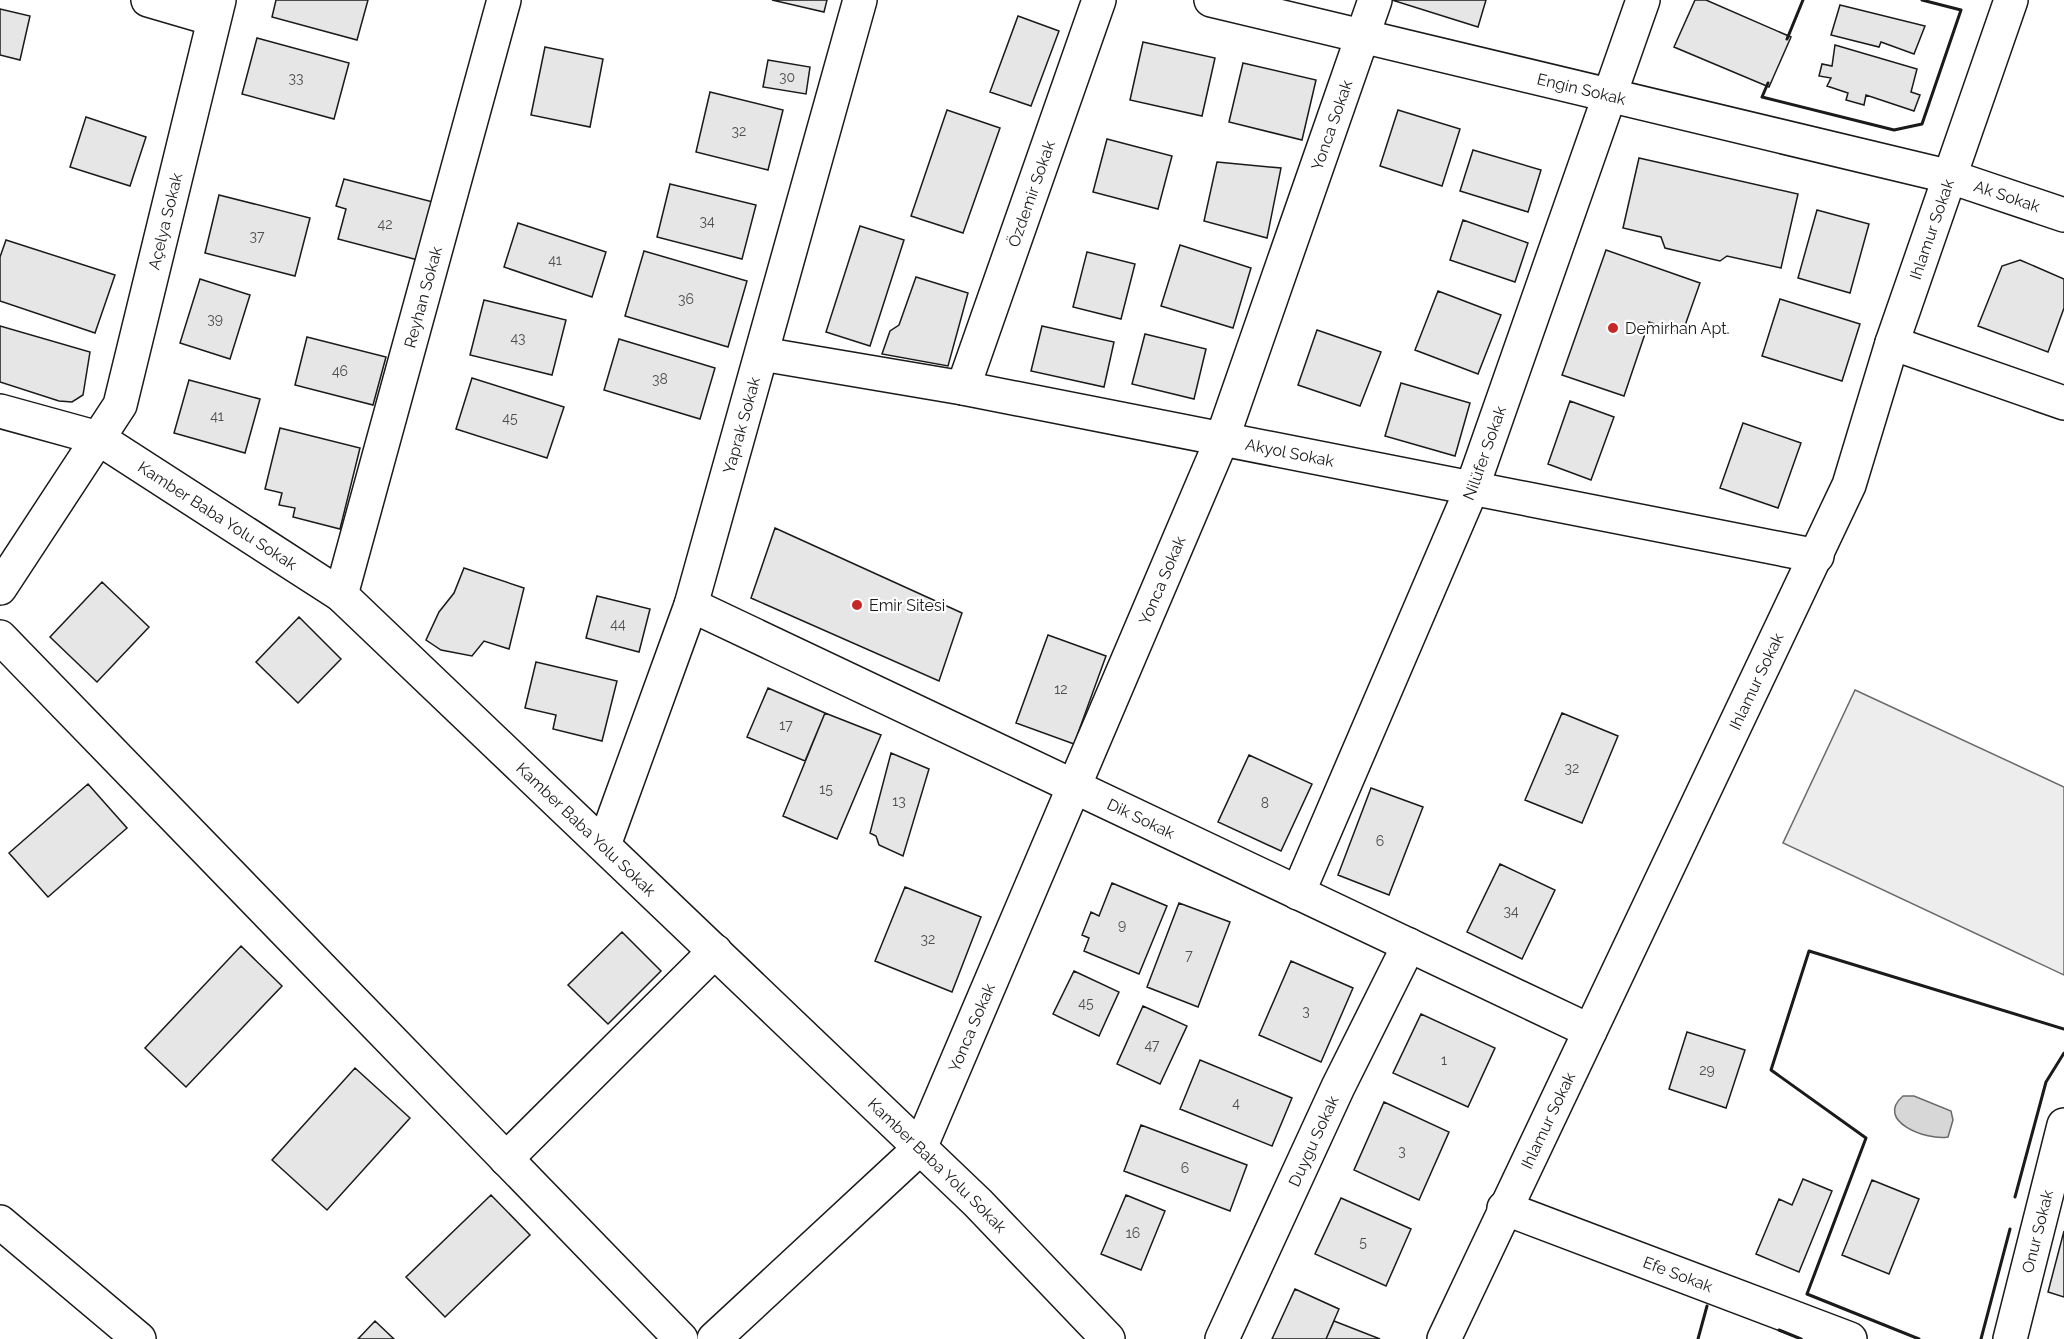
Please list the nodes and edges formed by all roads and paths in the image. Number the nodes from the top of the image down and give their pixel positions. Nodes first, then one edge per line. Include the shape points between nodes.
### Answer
1 (148, 0) edge
2 (504, 0) edge
3 (861, 0) edge
4 (1099, 0) edge
5 (1211, 0) edge
6 (1375, 0) edge
7 (1643, 0) edge
8 (2011, 0) edge
9 (216, 10) edge
10 (1362, 36) junction
11 (1607, 95) junction
12 (1951, 177) junction
13 (2064, 215) edge
14 (1892, 343) junction
15 (762, 354) junction
16 (963, 388) junction
17 (2064, 403) edge
18 (0, 411) edge
19 (98, 438) junction
20 (1222, 439) junction
21 (1472, 488) junction
22 (1817, 556) junction
23 (0, 588) edge
24 (341, 595) junction
25 (691, 605) junction
26 (0, 637) edge
27 (1074, 787) junction
28 (604, 845) junction
29 (1298, 893) junction
30 (1408, 945) junction
31 (715, 951) junction
32 (1590, 1031) junction
33 (2064, 1125) edge
34 (920, 1148) junction
35 (506, 1159) junction
36 (1504, 1208) junction
37 (0, 1222) edge
38 (132, 1336) edge
39 (681, 1339) edge
40 (714, 1339) edge
41 (1108, 1339) edge
42 (1222, 1339) edge
43 (1444, 1339) edge
44 (1850, 1339) edge
45 (2010, 1339) edge

1 - 9 street
2 - 24 street, Reyhan Sokak
3 - 15 street, Yaprak Sokak
4 - 16 street, Özdemir Sokak
5 - 10 street, Engin Sokak
6 - 10 street, Yonca Sokak
7 - 11 street, Nilüfer Sokak
8 - 12 street, Ihlamur Sokak
9 - 19 street, Açelya Sokak via 120,405
10 - 11 street, Engin Sokak
10 - 20 street, Yonca Sokak
11 - 12 street, Engin Sokak
11 - 21 street, Nilüfer Sokak
12 - 13 street, Ak Sokak
12 - 14 street, Ihlamur Sokak
14 - 17 street
14 - 22 street, Ihlamur Sokak via 1849,485
15 - 16 street, Akyol Sokak
15 - 25 street, Yaprak Sokak
16 - 20 street, Akyol Sokak
18 - 19 street, Kamber Baba Yolu Sokak
19 - 23 street, Açelya Sokak
19 - 24 street, Kamber Baba Yolu Sokak
20 - 21 street, Akyol Sokak
20 - 27 street, Yonca Sokak
21 - 22 street, Akyol Sokak
21 - 29 street, Nilüfer Sokak
22 - 32 street, Ihlamur Sokak
24 - 28 street, Kamber Baba Yolu Sokak
25 - 27 street, Dik Sokak
25 - 28 street, Yaprak Sokak
26 - 35 street
27 - 29 street, Dik Sokak
27 - 34 street, Yonca Sokak
28 - 31 street, Kamber Baba Yolu Sokak
29 - 30 street, Dik Sokak
30 - 32 street, Dik Sokak
30 - 42 street, Duygu Sokak
31 - 34 street, Kamber Baba Yolu Sokak
31 - 35 street
32 - 36 street, Ihlamur Sokak
33 - 45 street, Onur Sokak
34 - 40 street
34 - 41 street, Kamber Baba Yolu Sokak
35 - 39 street
36 - 43 street, Ihlamur Sokak
36 - 44 street, Efe Sokak
37 - 38 street

